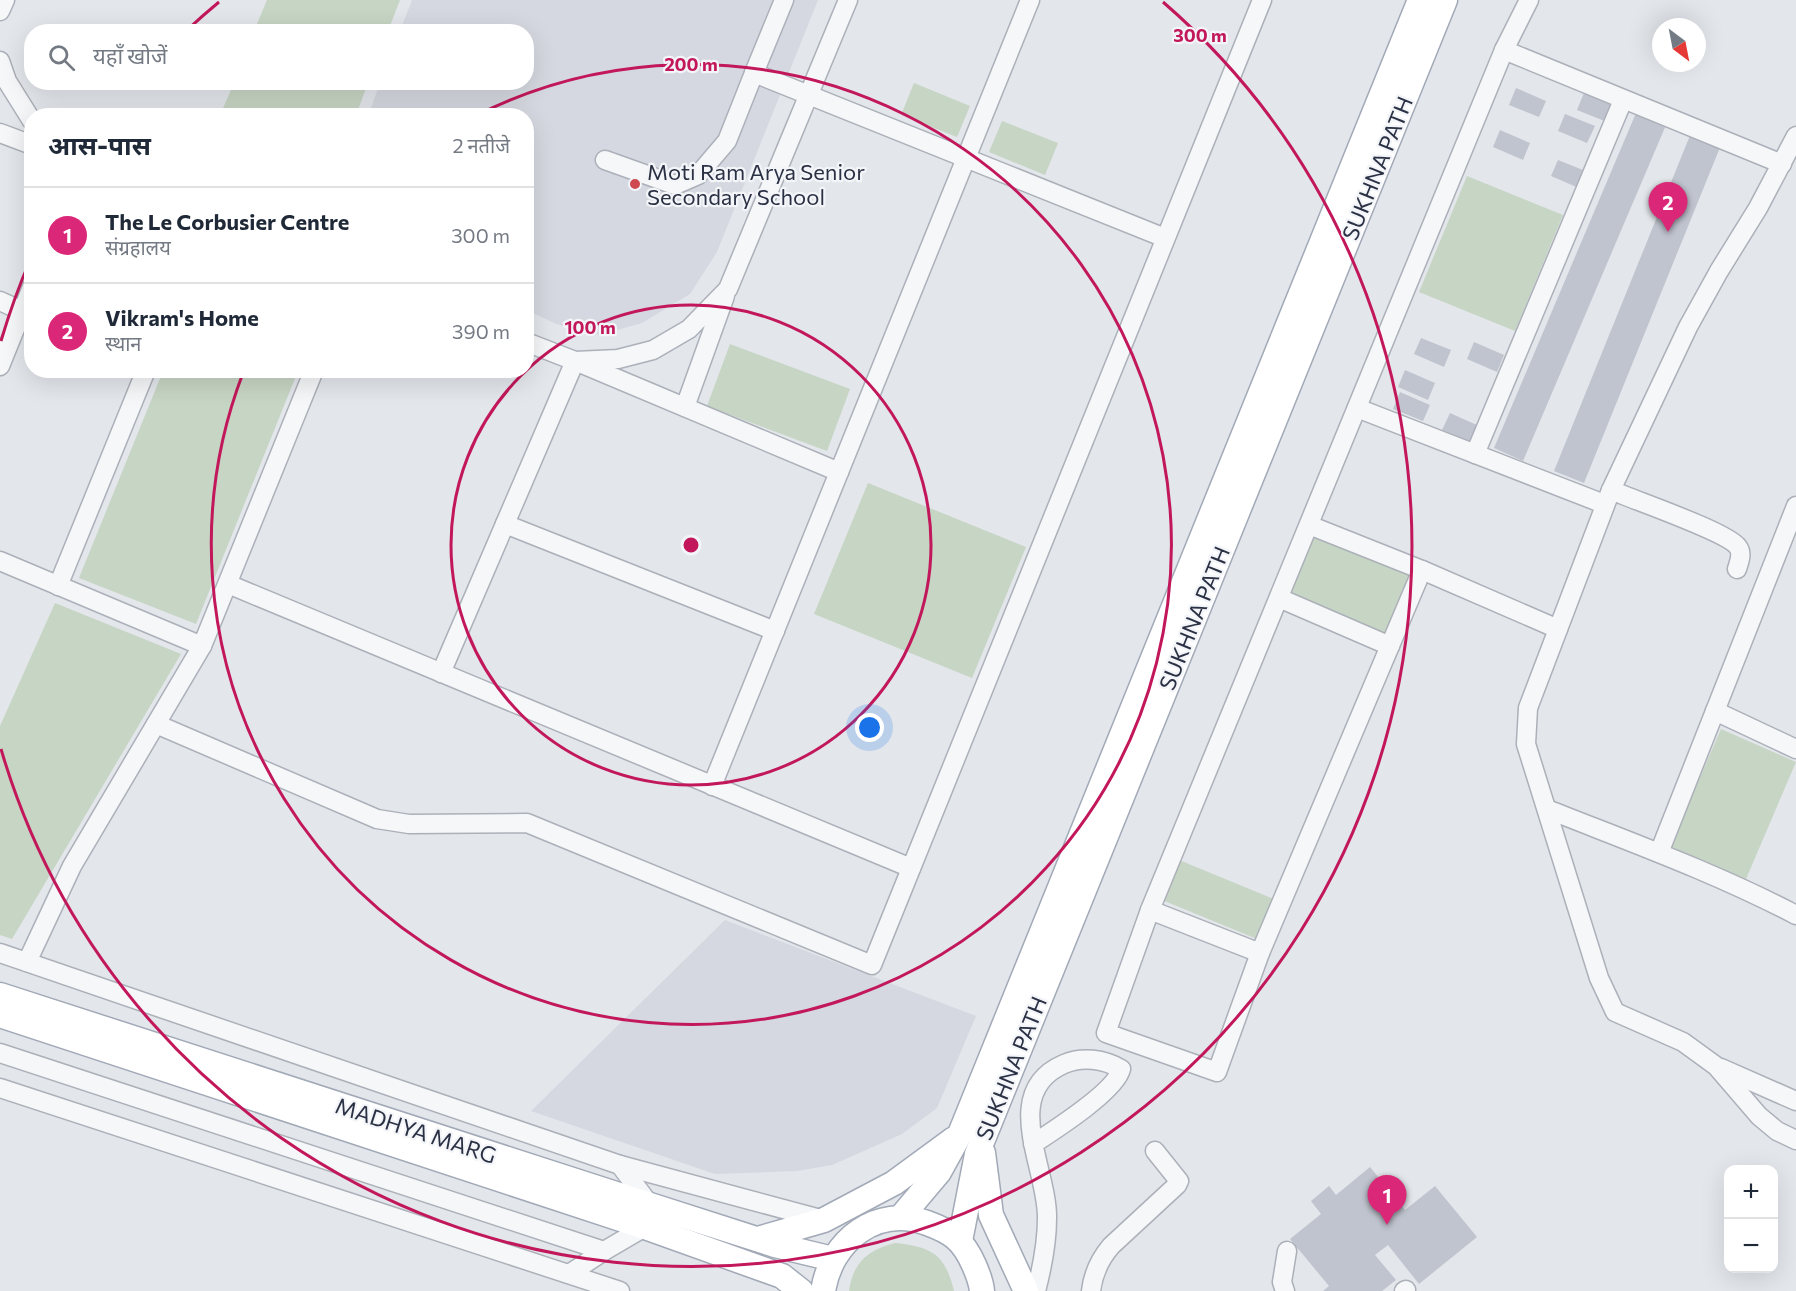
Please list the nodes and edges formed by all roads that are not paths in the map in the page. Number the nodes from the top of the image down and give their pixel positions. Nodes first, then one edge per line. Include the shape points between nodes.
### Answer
1 (5, 0) edge
2 (784, 0) edge
3 (848, 0) edge
4 (1030, 0) edge
5 (1262, 0) edge
6 (1420, 0) edge
7 (1445, 0) edge
8 (1528, 0) edge
9 (0, 11) edge
10 (1504, 50) junction
11 (0, 61) edge
12 (754, 73) junction
13 (809, 94) junction
14 (1623, 100) junction
15 (24, 108) edge
16 (0, 133) edge
17 (1796, 136) edge
18 (24, 142) edge
19 (966, 158) junction
20 (605, 160) dead end
21 (1782, 164) junction
22 (1166, 238) junction
23 (728, 288) junction
24 (0, 301) edge
25 (24, 306) edge
26 (22, 311) junction
27 (534, 345) edge
28 (575, 361) junction
29 (0, 366) edge
30 (143, 378) edge
31 (311, 378) edge
32 (685, 407) junction
33 (1357, 408) junction
34 (1475, 454) junction
35 (839, 472) junction
36 (1607, 497) junction
37 (1796, 506) edge
38 (505, 524) junction
39 (1309, 525) junction
40 (0, 561) edge
41 (1737, 569) dead end
42 (1422, 570) junction
43 (228, 584) junction
44 (58, 586) junction
45 (1279, 598) junction
46 (1558, 629) junction
47 (775, 631) junction
48 (202, 646) junction
49 (1390, 646) junction
50 (441, 673) junction
51 (1714, 711) junction
52 (156, 724) junction
53 (1796, 750) edge
54 (712, 786) junction
55 (1547, 809) junction
56 (1659, 853) junction
57 (911, 868) junction
58 (1150, 910) junction
59 (1796, 915) edge
60 (0, 953) edge
61 (1260, 953) junction
62 (27, 962) junction
63 (0, 995) edge
64 (0, 1015) edge
65 (0, 1053) edge
66 (1716, 1066) junction
67 (0, 1088) edge
68 (1796, 1101) edge
69 (971, 1138) junction
70 (1796, 1140) edge
71 (1033, 1144) junction
72 (1155, 1151) dead end
73 (620, 1165) junction
74 (648, 1216) junction
75 (902, 1217) junction
76 (824, 1220) junction
77 (758, 1239) junction
78 (960, 1241) junction
79 (604, 1251) junction
80 (1287, 1251) dead end
81 (833, 1259) junction
82 (747, 1264) junction
83 (569, 1274) junction
84 (985, 1288) edge
85 (620, 1291) edge
86 (766, 1291) edge
87 (801, 1291) edge
88 (823, 1291) edge
89 (1026, 1291) edge
90 (1036, 1291) edge
91 (1091, 1291) edge
92 (1285, 1291) edge

1 - 9 street
2 - 12 street
3 - 13 street
4 - 19 street
5 - 22 street
6 - 69 main road, SUKHNA PATH
7 - 69 main road, SUKHNA PATH
8 - 10 street
10 - 14 street
10 - 33 street
11 - 15 street
12 - 13 street
12 - 20 street via 727,141 698,175 675,185
13 - 19 street
13 - 23 street
14 - 21 street
14 - 34 street
16 - 18 street
17 - 21 street
19 - 22 street
19 - 35 street
21 - 36 street via 1693,317
22 - 57 street
23 - 28 street via 689,329 653,350 618,359
23 - 32 street
24 - 26 street
25 - 26 street
26 - 29 street
27 - 28 street
28 - 32 street
28 - 38 street
30 - 44 street
31 - 43 street
32 - 35 street
33 - 34 street
33 - 39 street
34 - 36 street
35 - 47 street
36 - 41 street via 1672,514 1733,541 1740,550
36 - 46 street
37 - 51 street
38 - 47 street
38 - 50 street
39 - 42 street
39 - 45 street
40 - 44 street
42 - 46 street
42 - 49 street
43 - 48 street
43 - 50 street
44 - 48 street
45 - 49 street
45 - 58 street
46 - 55 street via 1528,708 1526,744
47 - 54 street
48 - 52 street
49 - 61 street
50 - 54 street
51 - 53 street
51 - 56 street
52 - 57 street via 377,819 409,824 527,823 872,965
52 - 62 street via 72,866
54 - 57 street
55 - 56 street
55 - 66 street via 1599,978 1615,1012 1683,1042
56 - 59 street
58 - 61 street
58 - 61 street via 1106,1032 1217,1072
60 - 62 street
62 - 73 street
63 - 74 main road, MADHYA MARG
64 - 74 main road, MADHYA MARG
65 - 79 street
66 - 68 street
66 - 70 street via 1759,1116
67 - 83 street
69 - 75 main road, SUKHNA PATH
69 - 76 main road
69 - 78 main road, SUKHNA PATH via 977,1154
69 - 89 main road via 991,1215
71 - 71 street via 1032,1098 1037,1084 1053,1069 1084,1059 1121,1069 1109,1088
71 - 90 street via 1047,1216
72 - 91 street via 1179,1181 1178,1185 1111,1246 1102,1257
73 - 74 street
73 - 76 street
74 - 77 main road, MADHYA MARG
74 - 79 street
74 - 82 main road, MADHYA MARG
75 - 78 main road via 947,1230
75 - 81 main road via 866,1227 850,1238
76 - 77 main road
77 - 81 main road, MADHYA MARG
78 - 84 main road
79 - 83 street
80 - 92 street via 1282,1282
81 - 88 main road
82 - 86 main road
82 - 87 main road, MADHYA MARG via 782,1276
83 - 85 street

